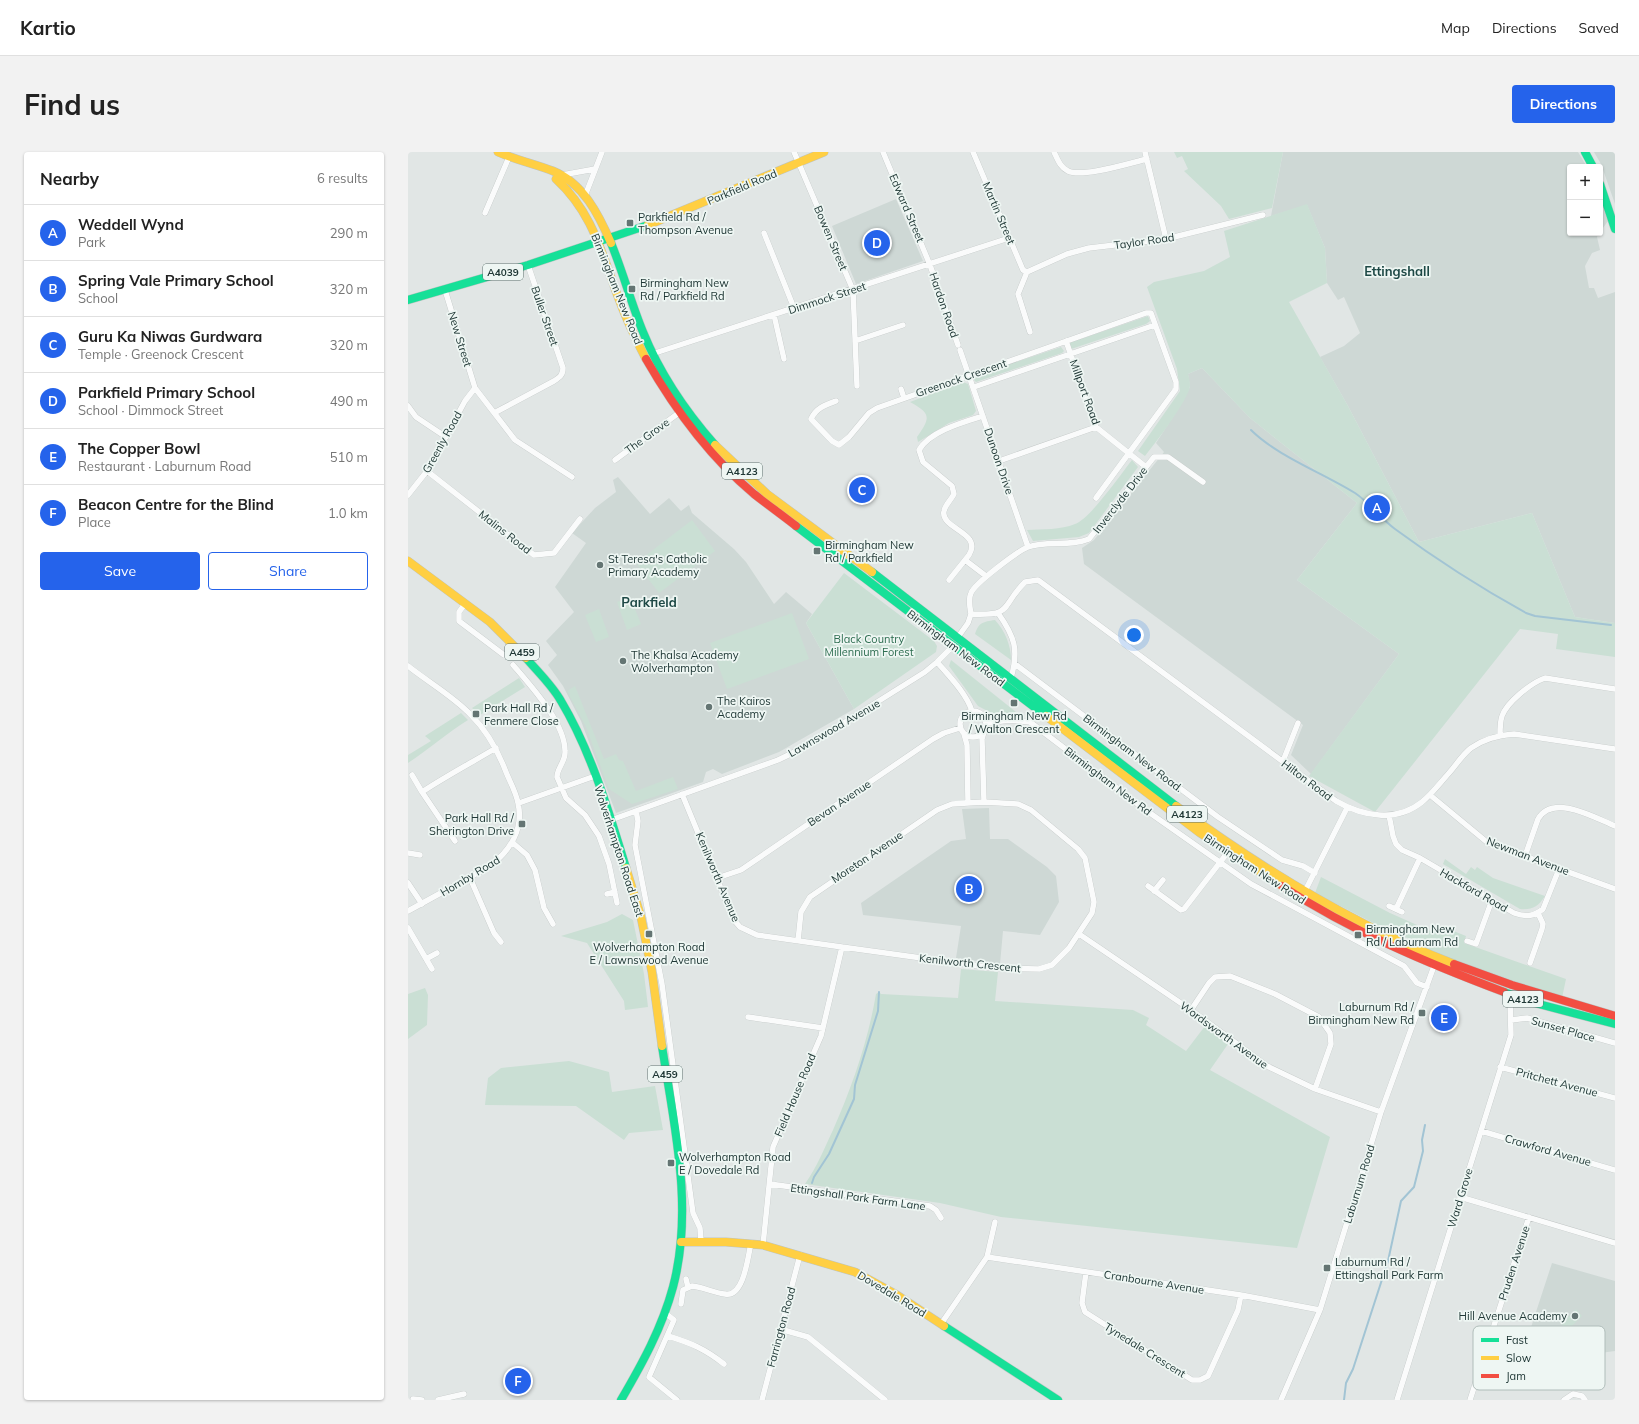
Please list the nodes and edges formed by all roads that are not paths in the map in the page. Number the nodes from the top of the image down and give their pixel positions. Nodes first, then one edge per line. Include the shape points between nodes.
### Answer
1 (498, 152) edge
2 (602, 152) edge
3 (794, 152) edge
4 (824, 152) edge
5 (883, 152) edge
6 (973, 152) edge
7 (1054, 152) edge
8 (1145, 152) edge
9 (1584, 152) edge
10 (509, 157) junction
11 (1147, 159) junction
12 (799, 163) junction
13 (1591, 164) edge
14 (534, 166) junction
15 (595, 169) junction
16 (562, 175) junction
17 (1603, 193) edge
18 (586, 196) junction
19 (485, 213) dead end
20 (1263, 215) dead end
21 (1615, 229) edge
22 (764, 234) dead end
23 (608, 238) junction
24 (1010, 238) junction
25 (1166, 239) junction
26 (598, 242) junction
27 (930, 264) junction
28 (528, 265) junction
29 (1027, 272) junction
30 (445, 290) junction
31 (853, 290) junction
32 (630, 298) junction
33 (408, 300) edge
34 (620, 302) junction
35 (794, 308) junction
36 (774, 315) junction
37 (903, 325) dead end
38 (1155, 325) junction
39 (1030, 332) dead end
40 (854, 341) junction
41 (1066, 341) junction
42 (1070, 354) junction
43 (649, 355) junction
44 (784, 359) dead end
45 (970, 375) junction
46 (857, 386) dead end
47 (974, 387) junction
48 (475, 388) junction
49 (901, 388) dead end
50 (904, 398) junction
51 (836, 400) dead end
52 (408, 406) edge
53 (496, 412) junction
54 (680, 412) junction
55 (983, 416) junction
56 (1096, 427) junction
57 (446, 437) junction
58 (1129, 454) junction
59 (614, 460) dead end
60 (999, 461) junction
61 (1146, 467) junction
62 (427, 471) junction
63 (572, 477) dead end
64 (1203, 482) dead end
65 (408, 495) edge
66 (1096, 498) dead end
67 (580, 519) dead end
68 (1028, 547) junction
69 (966, 560) junction
70 (408, 561) edge
71 (986, 576) junction
72 (949, 580) dead end
73 (465, 604) junction
74 (971, 614) junction
75 (998, 614) junction
76 (958, 637) junction
77 (953, 646) junction
78 (519, 649) junction
79 (937, 662) junction
80 (1015, 664) junction
81 (513, 665) dead end
82 (408, 666) edge
83 (1011, 678) junction
84 (1615, 689) edge
85 (972, 711) junction
86 (986, 723) junction
87 (1298, 723) dead end
88 (960, 728) junction
89 (984, 731) junction
90 (964, 734) junction
91 (1500, 735) junction
92 (496, 748) junction
93 (1615, 749) edge
94 (1283, 761) junction
95 (412, 775) dead end
96 (595, 776) junction
97 (561, 788) junction
98 (422, 792) junction
99 (682, 794) junction
100 (1430, 794) junction
101 (984, 802) junction
102 (518, 803) junction
103 (968, 803) junction
104 (1348, 808) junction
105 (636, 811) junction
106 (1389, 815) junction
107 (611, 820) junction
108 (1615, 826) edge
109 (455, 841) dead end
110 (513, 843) junction
111 (1228, 852) junction
112 (408, 853) edge
113 (420, 855) dead end
114 (1525, 856) junction
115 (1420, 858) junction
116 (1218, 863) junction
117 (1559, 869) junction
118 (1315, 873) junction
119 (470, 878) junction
120 (717, 878) junction
121 (1163, 880) dead end
122 (408, 883) edge
123 (1148, 886) dead end
124 (1615, 889) edge
125 (1154, 891) junction
126 (615, 892) junction
127 (607, 894) dead end
128 (1303, 896) junction
129 (1492, 900) junction
130 (617, 903) dead end
131 (422, 904) junction
132 (1389, 906) dead end
133 (1396, 909) junction
134 (408, 911) edge
135 (1402, 912) dead end
136 (1538, 913) junction
137 (553, 924) dead end
138 (408, 928) edge
139 (1079, 934) junction
140 (798, 941) junction
141 (1467, 941) dead end
142 (501, 942) dead end
143 (842, 947) junction
144 (437, 953) dead end
145 (426, 959) junction
146 (1436, 962) junction
147 (1530, 963) dead end
148 (432, 969) dead end
149 (1513, 986) junction
150 (1427, 987) junction
151 (1510, 995) junction
152 (1191, 1010) junction
153 (1615, 1016) edge
154 (748, 1017) dead end
155 (1511, 1020) junction
156 (1615, 1024) edge
157 (823, 1028) junction
158 (1615, 1043) edge
159 (1500, 1067) junction
160 (1315, 1089) junction
161 (1615, 1098) edge
162 (1381, 1112) junction
163 (1481, 1131) junction
164 (1615, 1170) edge
165 (770, 1184) junction
166 (1460, 1197) junction
167 (1529, 1217) junction
168 (940, 1218) dead end
169 (995, 1222) dead end
170 (702, 1241) junction
171 (681, 1242) junction
172 (750, 1243) junction
173 (1615, 1243) edge
174 (762, 1245) junction
175 (800, 1255) junction
176 (987, 1257) junction
177 (1086, 1272) junction
178 (686, 1279) dead end
179 (688, 1287) junction
180 (1241, 1295) junction
181 (681, 1304) dead end
182 (1320, 1310) junction
183 (665, 1314) junction
184 (942, 1324) junction
185 (1494, 1326) edge
186 (780, 1329) junction
187 (668, 1336) junction
188 (724, 1364) dead end
189 (1473, 1390) edge
190 (464, 1394) dead end
191 (413, 1398) dead end
192 (422, 1400) edge
193 (438, 1400) edge
194 (621, 1400) edge
195 (677, 1400) edge
196 (762, 1400) edge
197 (885, 1400) edge
198 (1058, 1400) edge
199 (1281, 1400) edge
200 (1397, 1400) edge
201 (1470, 1400) edge
202 (1564, 1400) edge
203 (1585, 1400) edge

1 - 10 main road, Birmingham New Road / A4123
2 - 15 street
3 - 12 street, Bowen Street
4 - 12 main road, Parkfield Road / A4039
5 - 27 street, Edward Street
6 - 24 street, Martin Street
7 - 11 street via 1060,165 1081,174
8 - 11 street
9 - 13 main road
10 - 14 main road, Birmingham New Road / A4123
10 - 19 street
11 - 25 street
12 - 23 main road, Parkfield Road / A4039 via 690,209
12 - 31 street, Bowen Street
14 - 16 main road, Birmingham New Road / A4123
14 - 26 main road, Birmingham New Road / A4123 via 555,178 572,193 586,213
15 - 16 street
15 - 18 street
16 - 18 main road, Birmingham New Road / A4123
17 - 21 main road
18 - 23 main road, Birmingham New Road / A4123
20 - 25 street, Taylor Road
22 - 35 street
23 - 26 main road, Parkfield Road / A4039
23 - 32 main road, Birmingham New Road / A4123
24 - 27 street, Dimmock Street
24 - 29 street, Martin Street via 1023,270
25 - 29 street, Taylor Road via 1089,248 1067,254
26 - 28 main road, Parkfield Road / A4039
26 - 34 main road, Birmingham New Road / A4123
27 - 31 street, Dimmock Street
27 - 45 street, Hardon Road
28 - 30 main road, Parkfield Road / A4039
28 - 53 street, Buller Street via 563,368 560,377
29 - 39 street via 1018,294
30 - 33 main road, Parkfield Road / A4039
30 - 48 street, New Street
31 - 35 street, Dimmock Street
31 - 40 street, Bowen Street
32 - 34 main road
32 - 43 main road, Birmingham New Road / A4123
34 - 43 main road, Birmingham New Road / A4123
35 - 36 street, Dimmock Street
36 - 43 street, Dimmock Street
36 - 44 street
37 - 40 street
38 - 41 street, Greenock Crescent via 1151,313 1146,313
38 - 42 street, Greenock Crescent
38 - 58 street, Greenock Crescent via 1176,382 1176,389
40 - 46 street, Bowen Street
41 - 42 street, Millport Road
41 - 45 street, Greenock Crescent
42 - 47 street, Greenock Crescent
42 - 56 street, Millport Road
43 - 54 main road, Birmingham New Road / A4123
43 - 76 main road, Birmingham New Road / A4123 via 709,438 759,487
45 - 47 street, Dunoon Drive
45 - 50 street, Greenock Crescent
47 - 55 street, Dunoon Drive
48 - 53 street
48 - 57 street, Greenly Road
49 - 50 street
50 - 51 street, Greenock Crescent via 869,413 838,445 811,419 813,413 821,406
52 - 57 street via 416,417
53 - 63 street via 515,440
54 - 59 street, The Grove
54 - 77 main road, Birmingham New Road / A4123 via 711,452 754,494
55 - 60 street, Dunoon Drive
55 - 69 street via 952,426 924,443 919,450 923,462 952,486 954,494 944,510 944,515 947,521 970,540 972,551
56 - 58 street, Millport Road
56 - 60 street
57 - 62 street, Greenly Road
58 - 61 street, Millport Road
58 - 66 street
60 - 68 street, Dunoon Drive
61 - 64 street, Inverclyde Drive via 1154,458 1168,457
61 - 68 street, Inverclyde Drive via 1089,539 1076,543
62 - 65 street, Greenly Road
62 - 67 street, Malins Road via 534,555 554,553
68 - 71 street
69 - 71 street
69 - 72 street
70 - 73 main road, Wolverhampton Road East / A459
71 - 74 street via 970,594
73 - 78 main road, Wolverhampton Road East / A459
73 - 78 street via 459,612 459,621 504,655
74 - 75 street
74 - 76 street
75 - 80 street via 1013,638
75 - 94 street, Hilton Road via 1025,582 1038,580
76 - 77 main road
76 - 83 main road, Birmingham New Road / A4123
77 - 79 street, Lawnswood Avenue
77 - 111 main road, Birmingham New Road / A4123
78 - 96 main road, Wolverhampton Road East / A459 via 554,690 568,713
79 - 85 street via 956,685
79 - 99 street, Lawnswood Avenue via 807,746 776,761
80 - 83 street
80 - 118 street, Birmingham New Road. via 1218,817 1282,860 1303,866
81 - 97 street via 539,698 562,734 565,756 557,774
82 - 92 street via 470,714
83 - 128 main road, Birmingham New Road / A4123 via 1201,824
84 - 91 street via 1545,678 1534,682 1502,716
85 - 86 street via 980,714
85 - 88 street via 963,716
86 - 89 street
86 - 116 street, Birmingham New Rd via 1010,720 1030,722
87 - 94 street
88 - 90 street
88 - 120 street, Bevan Avenue via 933,739 740,870
89 - 90 street via 974,737
89 - 101 street
90 - 103 street via 968,745
91 - 93 street, Hilton Road via 1514,734
91 - 100 street, Hilton Road via 1470,749
92 - 98 street
92 - 102 street
94 - 104 street, Hilton Road
95 - 98 street
96 - 97 street
96 - 107 main road, Wolverhampton Road East / A459
97 - 102 street
97 - 126 street via 566,798 585,815 599,836
98 - 109 street
99 - 105 street, Lawnswood Avenue
99 - 120 street, Kenilworth Avenue
100 - 106 street, Hilton Road via 1409,809
100 - 114 street, Newman Avenue via 1488,843
101 - 103 street, Kenilworth Crescent
101 - 139 street, Kenilworth Crescent via 1024,805 1078,849 1085,858 1094,907
102 - 110 street, Hornby Road via 519,821
103 - 140 street, Moreton Avenue via 946,805 937,810 815,893 803,908
104 - 106 street, Hilton Road via 1365,814
104 - 118 street
105 - 107 street, Lawnswood Avenue
105 - 170 street, Wolverhampton Road East via 636,845 662,984 693,1213 700,1228
106 - 115 street, Hackford Road via 1396,844 1402,850
107 - 171 main road, Wolverhampton Road East / A459 via 636,900 652,972 683,1192
108 - 114 street via 1563,806 1549,809 1538,819
110 - 119 street, Hornby Road via 502,857
110 - 137 street via 527,854 533,866 538,877 544,908
111 - 116 street
111 - 128 main road, Birmingham New Road / A4123
112 - 113 street
114 - 117 street, Newman Avenue
115 - 129 street, Hackford Road
115 - 133 street
116 - 125 street via 1184,909 1181,910
116 - 150 street, Birmingham New Rd via 1251,884 1404,966 1417,982
117 - 124 street, Newman Avenue
117 - 136 street via 1547,904
118 - 128 street
119 - 131 street, Hornby Road
119 - 142 street via 494,933
120 - 140 street, Kenilworth Avenue via 734,920 740,927 757,935
121 - 125 street
122 - 131 street
123 - 125 street
126 - 127 street
126 - 130 street
128 - 146 main road, Birmingham New Road / A4123 via 1367,934
129 - 136 street, Hackford Road via 1522,916
129 - 141 street via 1476,944
131 - 134 street, Hornby Road
132 - 133 street
133 - 135 street
136 - 147 street via 1543,924
138 - 145 street
139 - 143 street, Kenilworth Crescent via 1057,962 1039,969 994,968
139 - 152 street, Wordsworth Avenue
140 - 143 street, Kenilworth Crescent
143 - 157 street, Field House Road
144 - 145 street
145 - 148 street
146 - 149 main road, Birmingham New Road / A4123
146 - 150 street, Laburnum Road
146 - 151 main road, Birmingham New Road / A4123
149 - 151 main road, A4123
149 - 153 main road, Birmingham New Road / A4123
150 - 162 street, Laburnum Road
151 - 155 street, Ward Grove
151 - 156 main road, Birmingham New Road / A4123
152 - 160 street, Wordsworth Avenue via 1267,1066
152 - 160 street via 1215,977 1230,976 1275,994 1319,1017 1330,1033 1331,1044
154 - 157 street
155 - 158 street, Sunset Place via 1527,1018
155 - 159 street, Ward Grove via 1511,1035
157 - 165 street, Field House Road via 776,1138
159 - 161 street, Pritchett Avenue
159 - 163 street, Ward Grove
160 - 162 street, Wordsworth Avenue
162 - 182 street, Laburnum Road
163 - 164 street, Crawford Avenue
163 - 166 street, Ward Grove
165 - 168 street, Ettingshall Park Farm Lane via 930,1206 936,1210
165 - 174 street, Field House Road
166 - 167 street
166 - 200 street, Ward Grove
167 - 173 street
167 - 185 street, Pruden Avenue
169 - 176 street
170 - 171 main road, Dovedale Road
170 - 172 main road, Dovedale Road
171 - 183 main road, Wolverhampton Road East / A459 via 677,1270
172 - 174 main road, Dovedale Road
172 - 179 street via 740,1285 736,1291 725,1294 700,1287
174 - 175 main road, Dovedale Road
175 - 184 main road, Dovedale Road via 866,1277
175 - 186 street, Farrington Road
176 - 177 street, Cranbourne Avenue
176 - 184 street
177 - 180 street, Cranbourne Avenue
177 - 180 street, Tynedale Crescent via 1082,1303 1085,1312 1192,1380 1208,1376 1238,1310
178 - 179 street
179 - 181 street via 683,1290
180 - 182 street, Cranbourne Avenue
182 - 199 street, Laburnum Road
183 - 187 street via 674,1320
183 - 194 main road, Wolverhampton Road East / A459 via 648,1355
184 - 198 main road, Dovedale Road
186 - 196 street, Farrington Road
186 - 197 street via 808,1336
187 - 188 street via 696,1345
187 - 195 street via 649,1377
189 - 201 street, Pruden Avenue
190 - 193 street
191 - 192 street
202 - 203 street via 1573,1394 1582,1396

